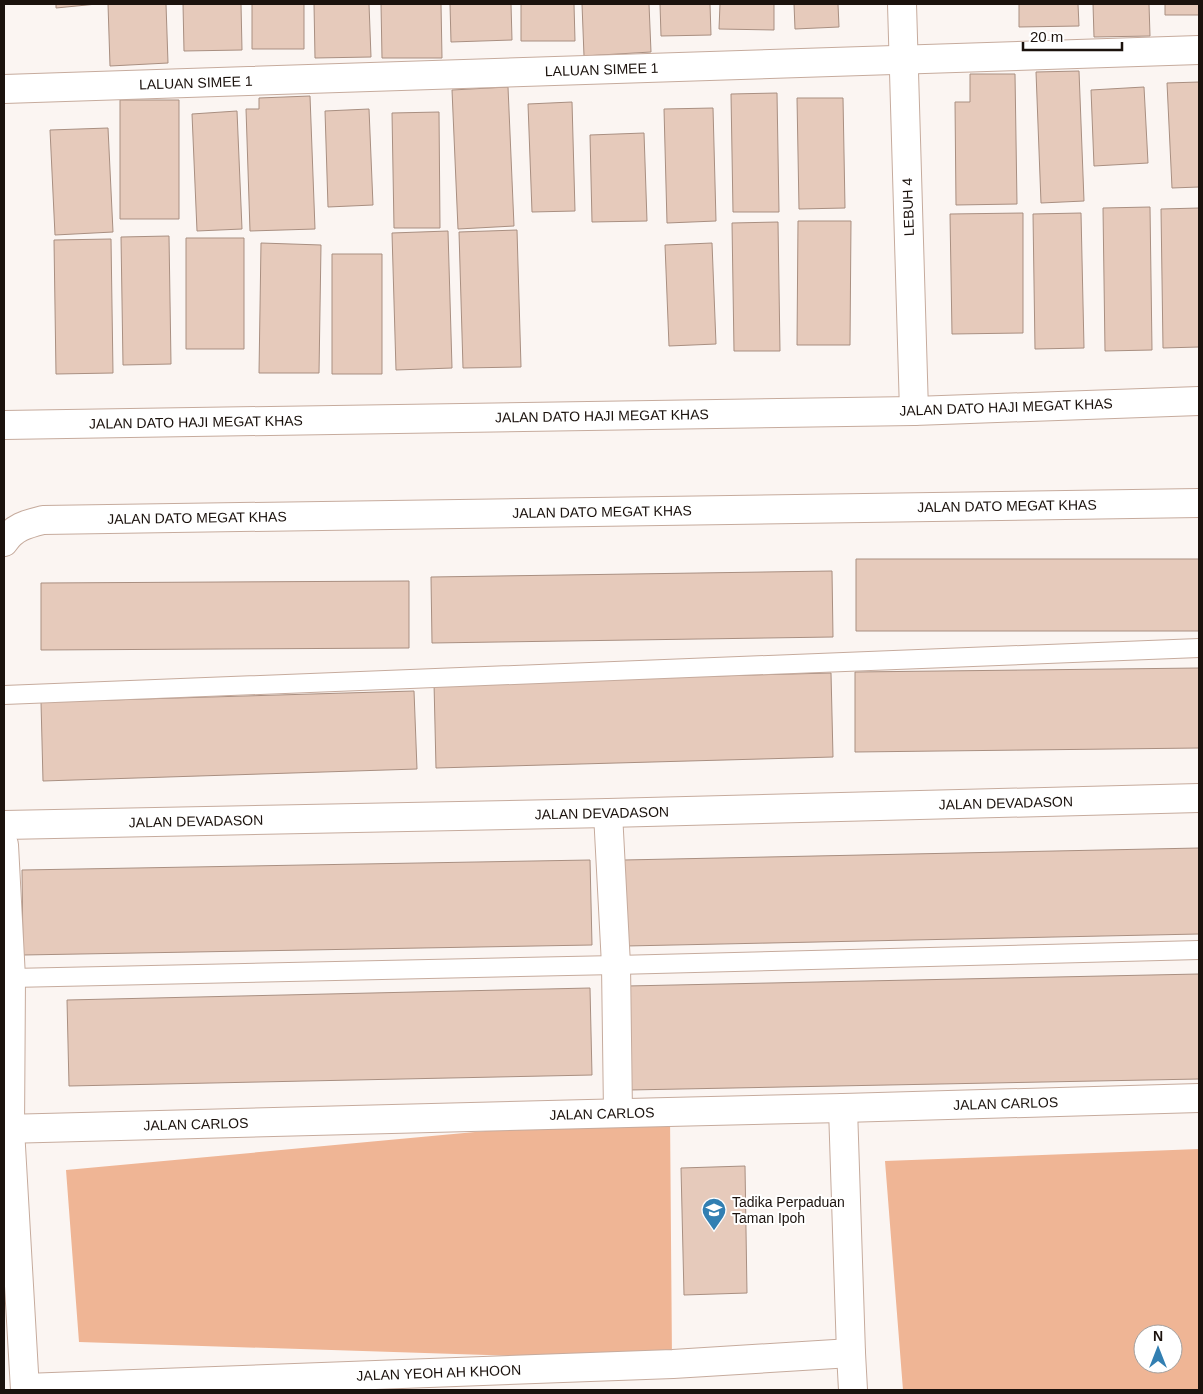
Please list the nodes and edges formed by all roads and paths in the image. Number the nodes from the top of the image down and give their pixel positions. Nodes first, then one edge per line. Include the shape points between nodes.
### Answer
1 (902, 4) edge
2 (1199, 50) edge
3 (904, 61) junction
4 (4, 89) edge
5 (1199, 401) edge
6 (914, 411) junction
7 (4, 424) edge
8 (1199, 504) edge
9 (6, 538) edge
10 (1199, 648) edge
11 (4, 696) edge
12 (1199, 798) edge
13 (608, 813) junction
14 (4, 825) edge
15 (4, 845) edge
16 (1199, 950) edge
17 (616, 965) junction
18 (11, 978) junction
19 (1199, 1098) edge
20 (843, 1108) junction
21 (618, 1113) junction
22 (7, 1129) edge
23 (851, 1353) junction
24 (434, 1382) edge
25 (25, 1389) edge
26 (853, 1390) edge

1 - 3 street, LEBUH 4
2 - 3 street, LALUAN SIMEE 1
3 - 4 street, LALUAN SIMEE 1
3 - 6 street, LEBUH 4
5 - 6 street, JALAN DATO HAJI MEGAT KHAS
6 - 7 street, JALAN DATO HAJI MEGAT KHAS
8 - 9 street, JALAN DATO MEGAT KHAS via 43,520 24,524
10 - 11 lane
12 - 13 street, JALAN DEVADASON
13 - 14 street, JALAN DEVADASON
13 - 17 street
15 - 18 street
16 - 17 lane
17 - 18 lane
17 - 21 street
18 - 22 street
19 - 20 street, JALAN CARLOS
20 - 21 street, JALAN CARLOS
20 - 23 street
21 - 22 street, JALAN CARLOS
22 - 25 street
23 - 24 street, JALAN YEOH AH KHOON
23 - 26 street
24 - 25 street, JALAN YEOH AH KHOON

